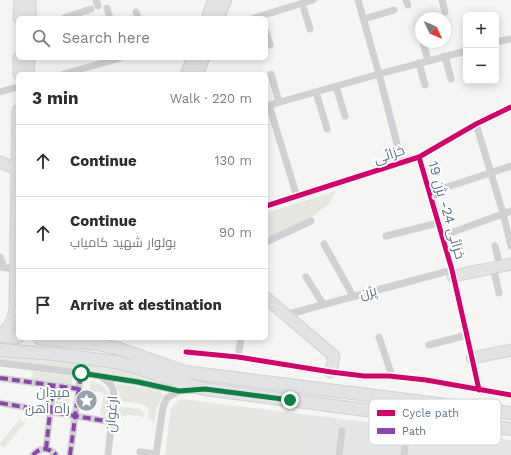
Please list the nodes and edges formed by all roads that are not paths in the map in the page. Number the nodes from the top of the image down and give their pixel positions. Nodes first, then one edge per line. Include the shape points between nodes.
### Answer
1 (20, 0) edge
2 (30, 0) edge
3 (214, 0) edge
4 (225, 0) edge
5 (311, 0) edge
6 (358, 0) edge
7 (442, 0) edge
8 (302, 3) junction
9 (107, 8) dead end
10 (91, 10) dead end
11 (394, 10) dead end
12 (445, 12) dead end
13 (19, 16) edge
14 (30, 16) edge
15 (71, 16) edge
16 (109, 16) edge
17 (209, 16) edge
18 (219, 16) edge
19 (262, 16) edge
20 (364, 19) junction
21 (310, 29) dead end
22 (268, 38) edge
23 (511, 39) edge
24 (499, 41) edge
25 (270, 45) dead end
26 (425, 48) edge
27 (463, 51) edge
28 (444, 56) junction
29 (19, 60) edge
30 (29, 60) edge
31 (113, 60) edge
32 (192, 60) edge
33 (202, 60) edge
34 (428, 61) junction
35 (419, 63) junction
36 (19, 72) edge
37 (28, 72) edge
38 (71, 72) edge
39 (188, 72) edge
40 (198, 72) edge
41 (271, 74) dead end
42 (379, 74) junction
43 (451, 79) dead end
44 (425, 85) dead end
45 (336, 86) junction
46 (16, 88) edge
47 (0, 92) edge
48 (316, 92) junction
49 (279, 102) junction
50 (268, 106) edge
51 (511, 107) edge
52 (345, 116) dead end
53 (476, 124) junction
54 (327, 129) dead end
55 (419, 157) junction
56 (0, 162) edge
57 (402, 163) junction
58 (511, 166) edge
59 (16, 168) edge
60 (490, 172) junction
61 (430, 193) junction
62 (297, 196) junction
63 (268, 205) edge
64 (511, 211) edge
65 (503, 213) junction
66 (311, 221) dead end
67 (438, 222) junction
68 (386, 236) dead end
69 (442, 236) junction
70 (268, 241) edge
71 (324, 244) dead end
72 (495, 246) dead end
73 (511, 246) edge
74 (0, 257) edge
75 (511, 264) edge
76 (2, 267) edge
77 (496, 267) junction
78 (16, 269) joint
79 (452, 273) junction
80 (306, 277) dead end
81 (499, 293) dead end
82 (353, 296) junction
83 (268, 300) edge
84 (323, 304) junction
85 (285, 315) junction
86 (0, 333) edge
87 (0, 336) edge
88 (467, 336) junction
89 (16, 337) edge
90 (379, 337) dead end
91 (74, 340) edge
92 (112, 340) edge
93 (240, 340) edge
94 (429, 345) dead end
95 (120, 349) junction
96 (0, 350) edge
97 (511, 350) edge
98 (186, 352) dead end
99 (238, 357) junction
100 (472, 358) junction
101 (0, 363) edge
102 (331, 372) junction
103 (81, 373) junction
104 (392, 376) junction
105 (102, 377) junction
106 (0, 378) edge
107 (53, 386) junction
108 (79, 389) junction
109 (205, 389) junction
110 (479, 390) junction
111 (179, 391) junction
112 (511, 395) edge
113 (400, 399) edge
114 (0, 403) edge
115 (369, 410) edge
116 (50, 411) junction
117 (501, 412) edge
118 (511, 413) edge
119 (75, 415) junction
120 (111, 422) junction
121 (501, 428) edge
122 (511, 429) edge
123 (342, 431) dead end
124 (405, 445) edge
125 (46, 449) junction
126 (140, 452) dead end
127 (34, 455) edge
128 (56, 455) edge
129 (70, 455) edge
130 (108, 455) edge
131 (156, 455) edge
132 (339, 455) edge
133 (404, 455) edge

1 - 13 main road
2 - 14 main road
3 - 17 main road
4 - 18 main road
5 - 8 street
6 - 20 street
7 - 12 street
8 - 19 street
8 - 21 street
9 - 16 street
10 - 15 street
11 - 20 street
20 - 42 street
22 - 25 street
23 - 24 street
26 - 34 street
27 - 28 street
28 - 34 street
28 - 43 street
29 - 36 main road
30 - 37 main road
31 - 38 street
32 - 39 main road
33 - 40 main road
34 - 35 street
35 - 42 street
35 - 44 street
41 - 49 street
42 - 45 street
42 - 57 street
45 - 48 street
45 - 52 street
46 - 47 street
48 - 49 street
48 - 54 street
49 - 50 street
50 - 62 street
51 - 53 street, خزائی
53 - 55 street, خزائی
53 - 60 street
55 - 57 street, خزائی
55 - 61 street, خزائی 24- پژن 19
56 - 59 main road
57 - 62 street, خزائی
58 - 60 street
60 - 61 street
60 - 65 street
61 - 67 street, خزائی 24- پژن 19
62 - 63 street, خزائی
64 - 65 street
65 - 69 street
65 - 73 street
66 - 70 street
67 - 68 street
67 - 69 street, خزائی 24- پژن 19
69 - 79 street, خزائی 24- پژن 19
71 - 82 street
72 - 77 street
74 - 76 street
75 - 77 main road
76 - 78 street
77 - 79 main road
77 - 81 street
78 - 86 main road via 15,311 11,324
79 - 82 street, پژن
79 - 88 street, خزائی 24- پژن 19
80 - 84 street
82 - 84 street, پژن
83 - 85 main road
84 - 85 street, پژن
85 - 102 main road via 334,356
87 - 89 main road
88 - 94 street
88 - 100 street, خزائی 24- پژن 19
90 - 104 street
91 - 95 main road
92 - 95 main road
93 - 99 street
95 - 113 main road via 185,372
96 - 109 main road via 116,362
97 - 100 main road
98 - 99 street
99 - 102 street
100 - 110 street, خزائی 24- پژن 19
101 - 103 street
102 - 104 street
103 - 105 street
103 - 108 street
104 - 110 street
105 - 111 street
105 - 120 street, ارغوان via 113,388
106 - 107 street
107 - 108 street
107 - 116 street
108 - 119 street
109 - 111 street
109 - 115 main road
110 - 112 street
111 - 131 street via 167,398 163,407
114 - 116 street
116 - 119 street
116 - 125 street
117 - 118 main road
119 - 120 street
119 - 129 street
120 - 130 street, ارغوان
121 - 122 main road
123 - 132 street
124 - 133 street
125 - 127 street
125 - 128 street
126 - 131 street

